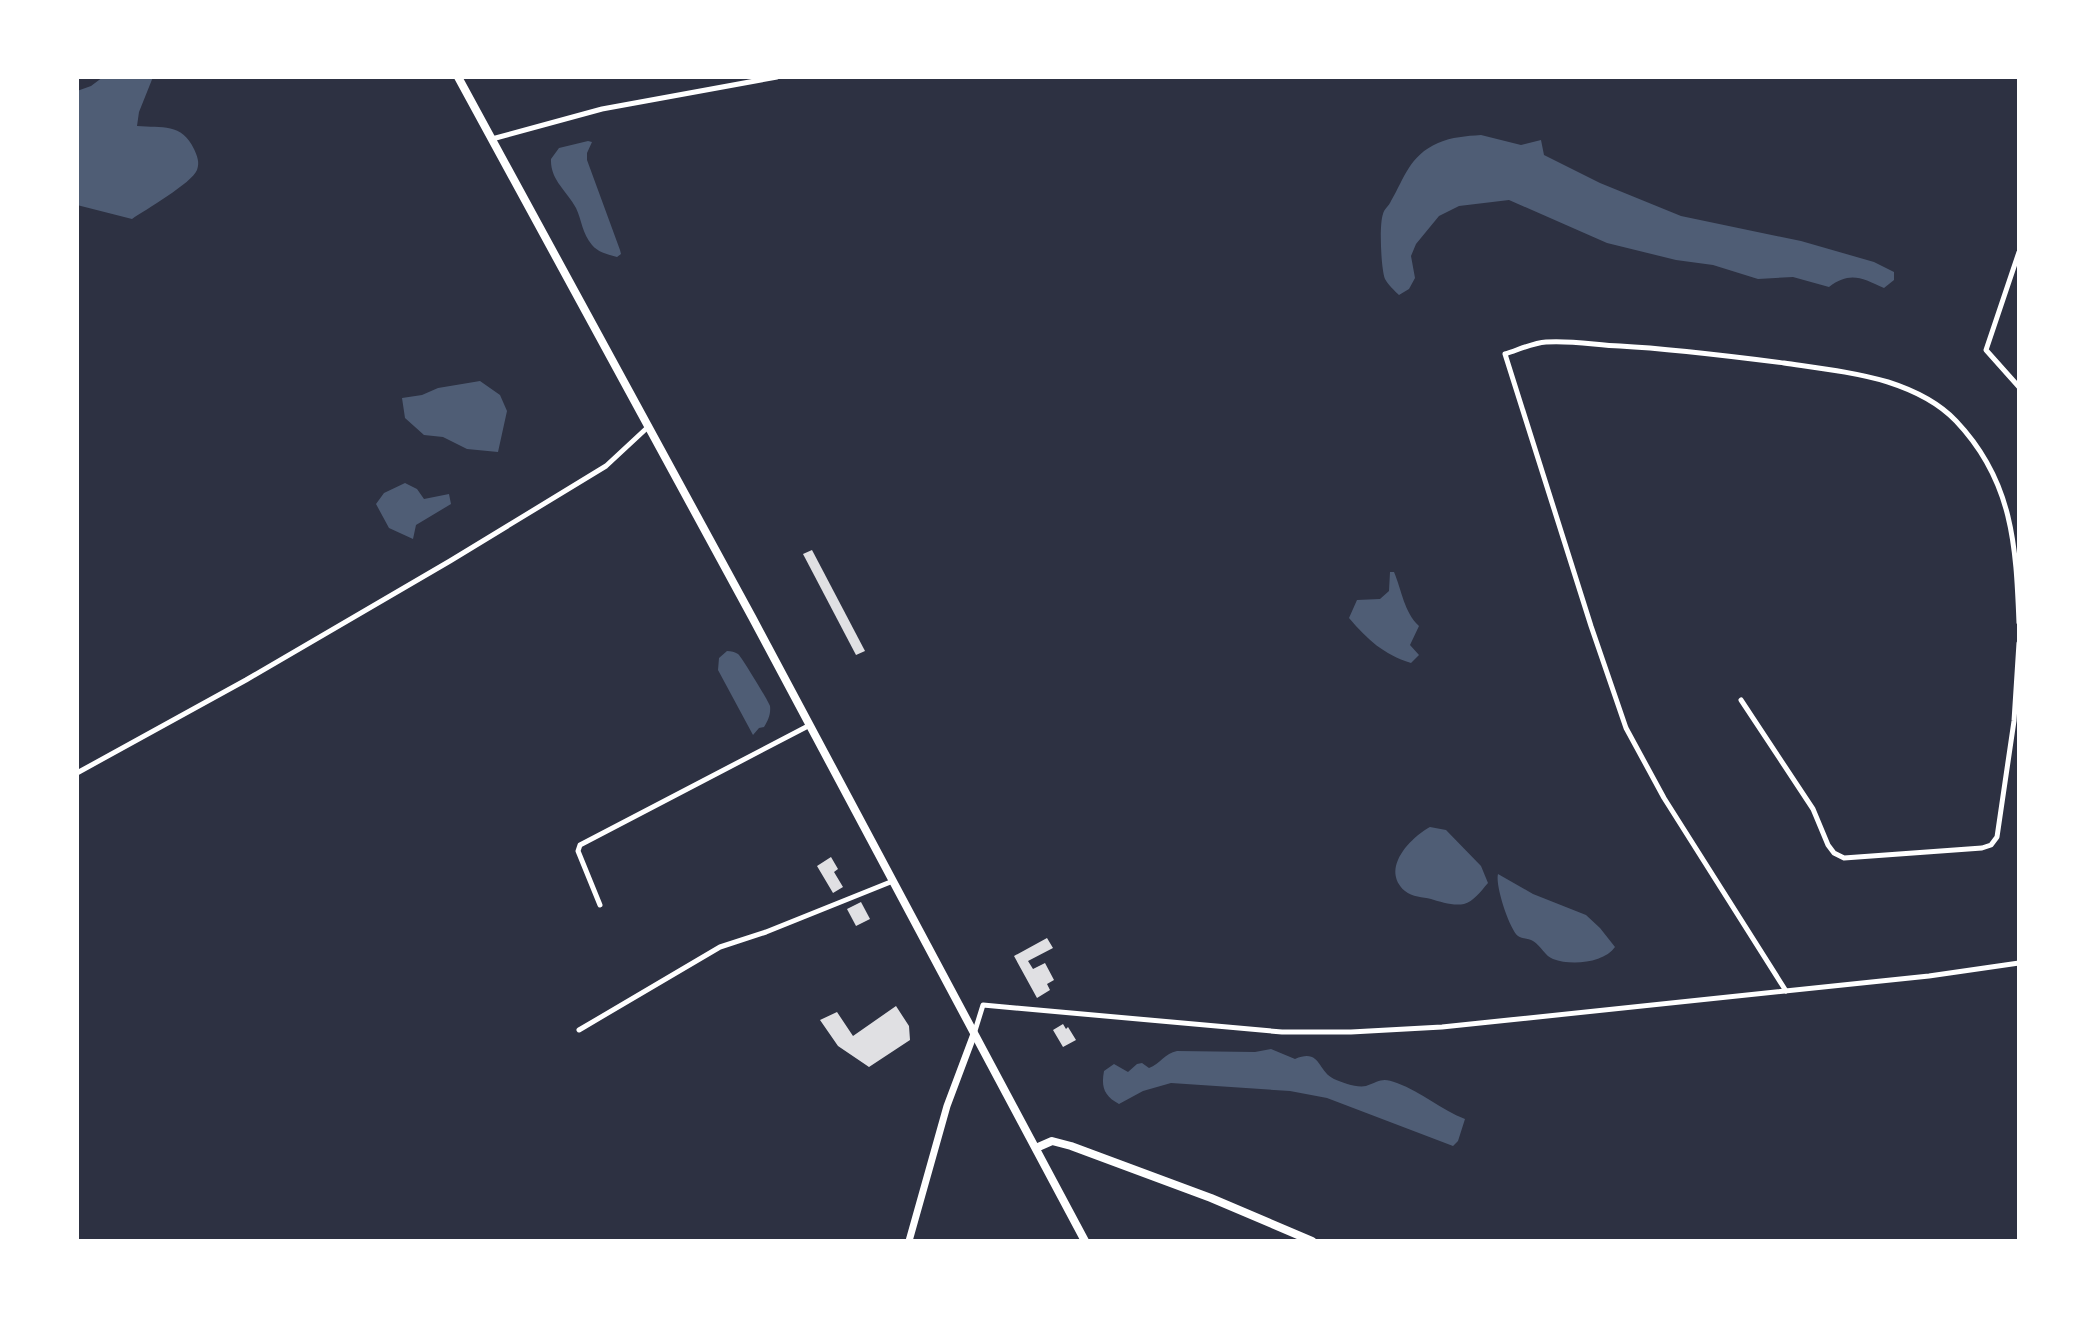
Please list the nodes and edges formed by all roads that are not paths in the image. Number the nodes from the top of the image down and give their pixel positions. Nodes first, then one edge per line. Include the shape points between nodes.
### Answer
1 (458, 77) edge
2 (777, 77) edge
3 (492, 139) junction
4 (2019, 252) edge
5 (2019, 387) edge
6 (648, 427) junction
7 (2019, 623) edge
8 (2019, 643) edge
9 (1741, 700) dead end
10 (810, 725) junction
11 (77, 773) edge
12 (893, 881) junction
13 (600, 905) dead end
14 (2019, 964) edge
15 (1786, 991) junction
16 (579, 1030) dead end
17 (974, 1034) junction
18 (1035, 1148) junction
19 (909, 1241) edge
20 (1085, 1241) edge
21 (1312, 1241) edge

1 - 3 main road
2 - 3 street via 602,109
3 - 6 main road
4 - 5 street via 1986,351
6 - 10 main road
6 - 11 street via 606,466 450,561
7 - 15 street via 2009,514 1996,479 1955,419 1926,397 1862,376 1673,349 1545,342 1505,354 1626,728 1664,798
8 - 9 street via 2014,721 1997,837 1982,848 1844,858 1834,853 1813,810
10 - 12 main road
10 - 13 street via 580,845 578,851
12 - 16 street via 720,947
12 - 17 main road
14 - 15 street
15 - 17 street via 1442,1027 1351,1032 1282,1031 983,1005
17 - 18 main road
17 - 19 main road via 947,1106
18 - 20 main road
18 - 21 main road via 1052,1141 1071,1146

